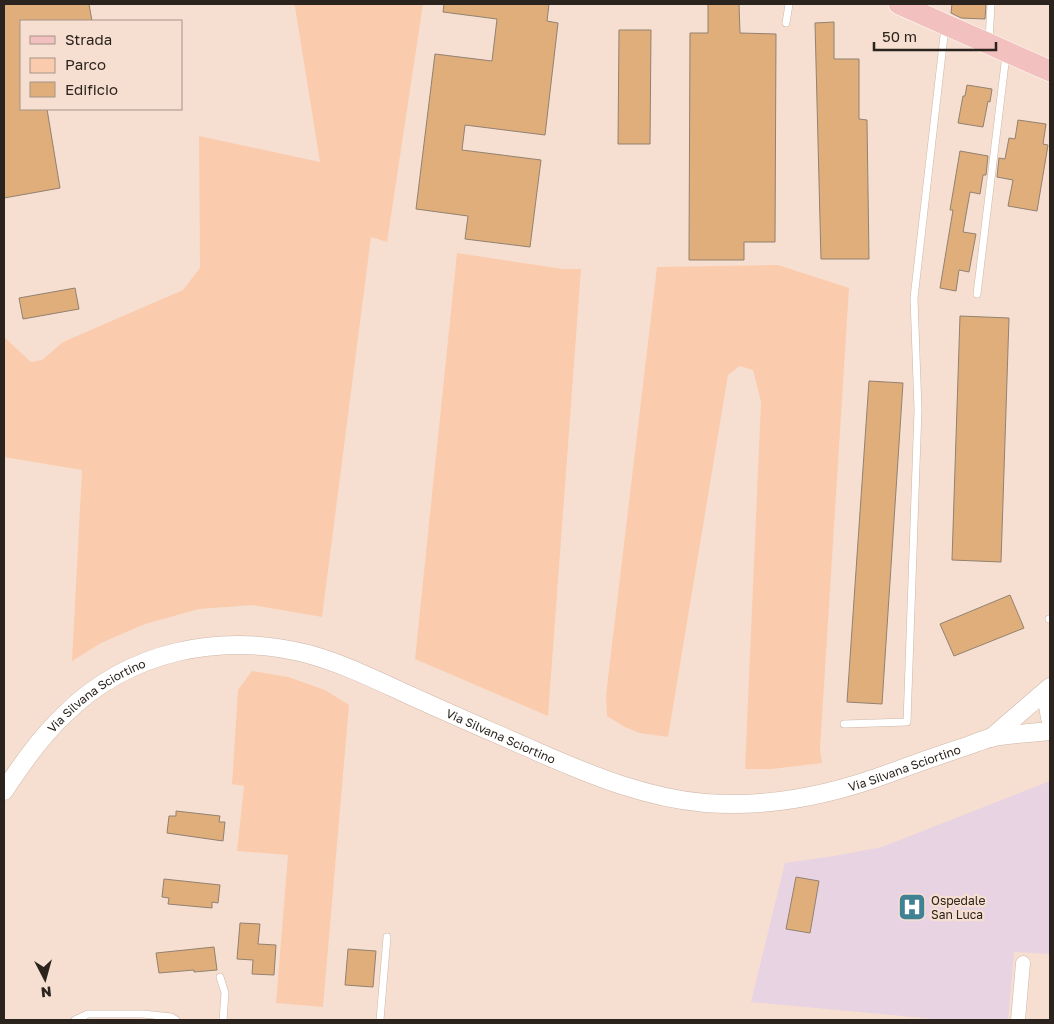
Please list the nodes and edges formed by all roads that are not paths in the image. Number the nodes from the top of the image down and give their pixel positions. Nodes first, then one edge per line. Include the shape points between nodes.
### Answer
1 (789, 4) edge
2 (899, 4) edge
3 (991, 4) edge
4 (786, 23) dead end
5 (946, 25) junction
6 (997, 48) junction
7 (1050, 71) edge
8 (977, 294) dead end
9 (1050, 687) edge
10 (1050, 692) edge
11 (1050, 718) edge
12 (844, 724) dead end
13 (1050, 731) edge
14 (991, 738) junction
15 (4, 792) edge
16 (387, 937) dead end
17 (1023, 963) dead end
18 (220, 977) dead end
19 (75, 1020) edge
20 (176, 1020) edge
21 (223, 1020) edge
22 (380, 1020) edge
23 (1018, 1020) edge

1 - 4 lane
2 - 5 main road
3 - 6 lane
5 - 6 main road
5 - 12 lane via 914,298 918,410 907,722
6 - 7 main road
6 - 8 lane
9 - 14 street
10 - 11 street
13 - 14 street, Via Silvana Sciortino
14 - 15 street, Via Silvana Sciortino via 851,786 808,796 745,804 683,800 603,780 358,671 311,655 240,644 170,653 125,671 98,687 46,733
16 - 22 lane
17 - 23 street
18 - 21 lane via 225,993
19 - 20 lane via 88,1014 143,1014

